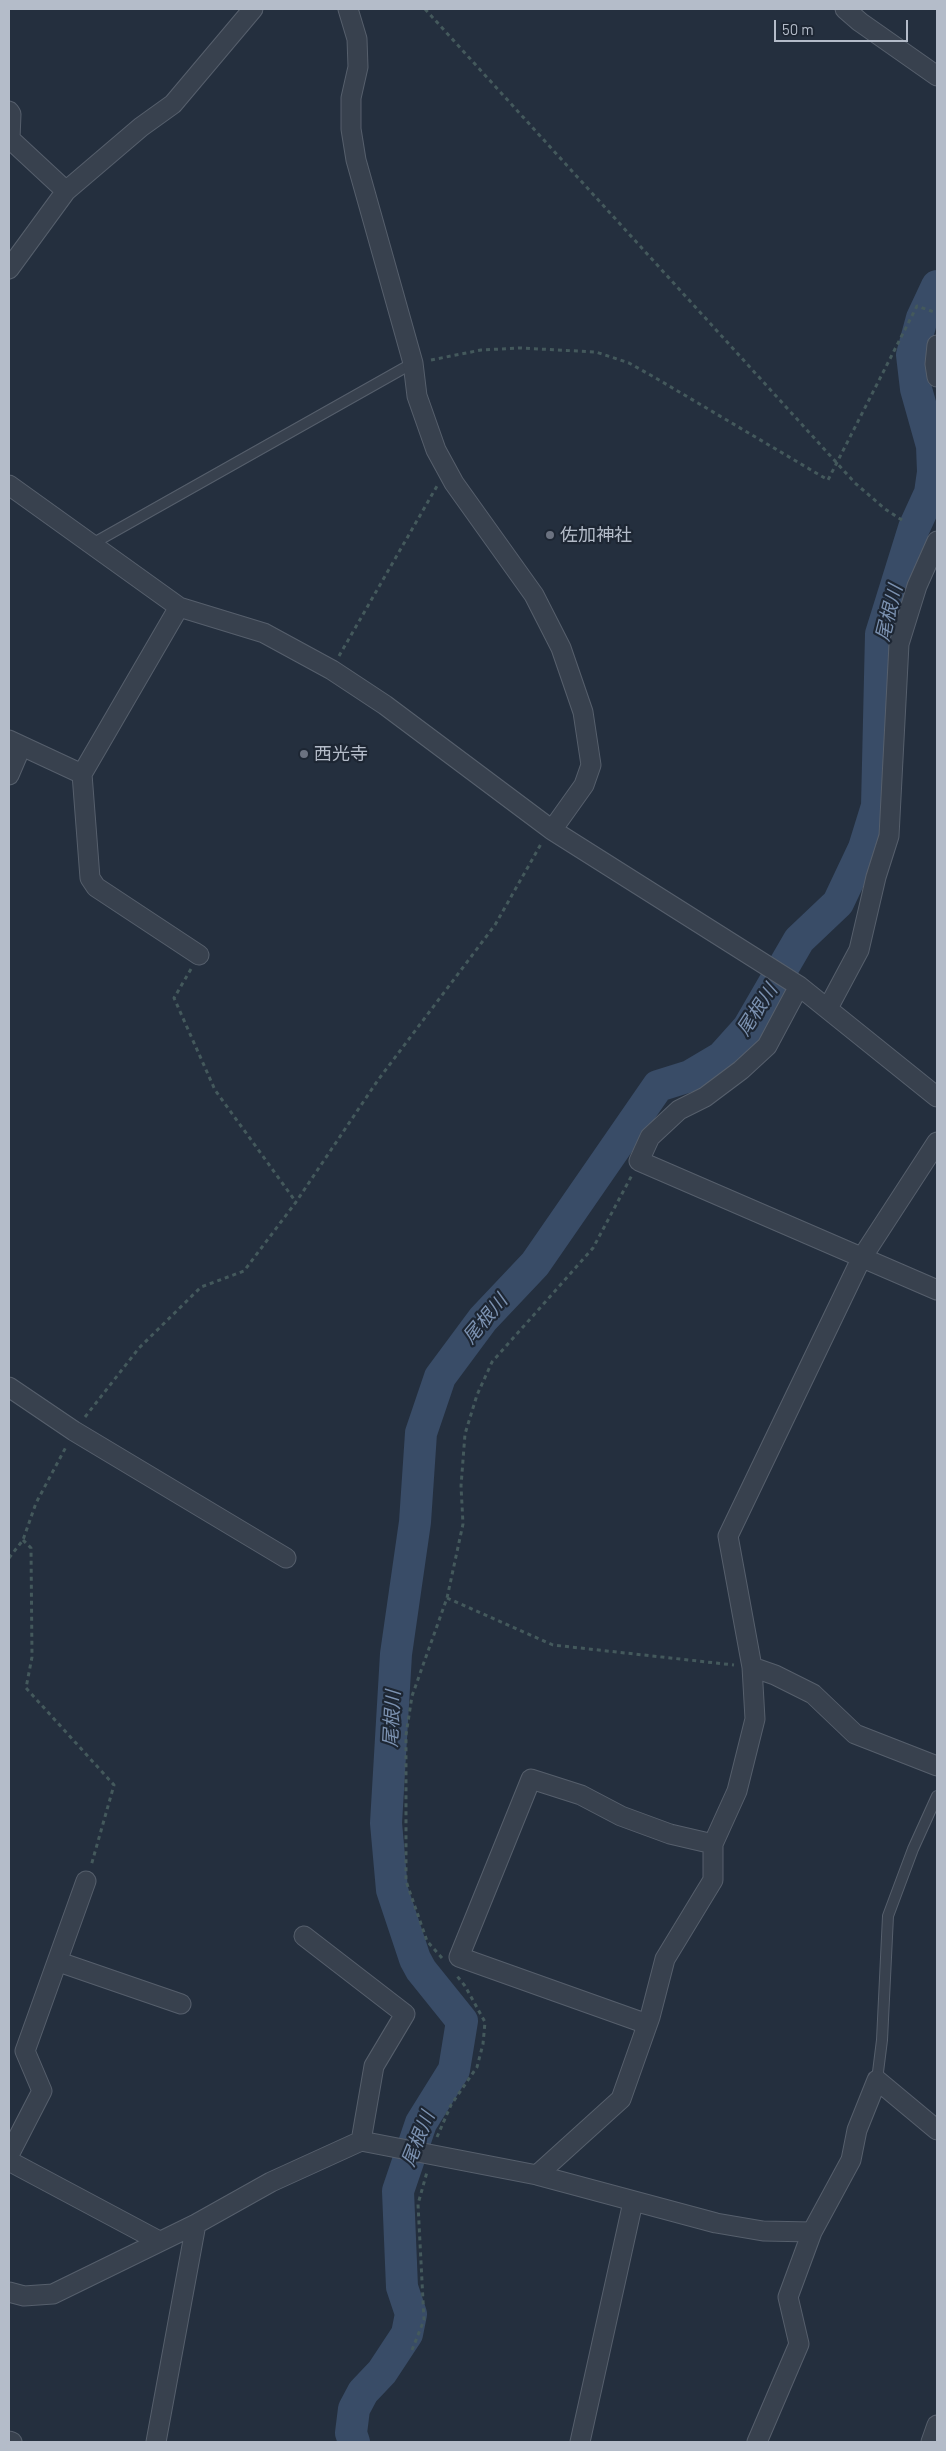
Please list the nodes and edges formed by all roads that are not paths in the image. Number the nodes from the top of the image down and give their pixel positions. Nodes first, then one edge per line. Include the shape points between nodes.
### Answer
1 (253, 9) edge
2 (348, 9) edge
3 (846, 9) edge
4 (937, 76) edge
5 (9, 111) edge
6 (66, 191) junction
7 (9, 269) edge
8 (937, 345) edge
9 (412, 363) junction
10 (937, 376) edge
11 (9, 485) edge
12 (937, 541) edge
13 (92, 544) junction
14 (179, 607) junction
15 (15, 744) edge
16 (82, 774) junction
17 (9, 775) edge
18 (552, 830) junction
19 (199, 955) road end
20 (786, 979) junction
21 (828, 1008) junction
22 (937, 1097) edge
23 (937, 1142) edge
24 (861, 1259) junction
25 (937, 1290) edge
26 (9, 1388) edge
27 (286, 1558) dead end
28 (752, 1667) junction
29 (937, 1766) edge
30 (937, 1796) edge
31 (713, 1844) junction
32 (86, 1881) road end
33 (304, 1936) dead end
34 (59, 1962) junction
35 (180, 2004) dead end
36 (647, 2024) junction
37 (877, 2080) junction
38 (937, 2130) edge
39 (361, 2140) junction
40 (9, 2156) edge
41 (9, 2161) edge
42 (537, 2175) junction
43 (633, 2202) junction
44 (196, 2224) junction
45 (812, 2232) junction
46 (159, 2241) junction
47 (9, 2292) edge
48 (937, 2425) edge
49 (156, 2442) edge
50 (580, 2442) edge
51 (757, 2442) edge
52 (931, 2442) edge

1 - 6 street via 173,104
2 - 9 street via 357,39 358,67 351,98 356,160
3 - 4 street
5 - 6 street via 12,114 10,139
6 - 7 street
8 - 10 street via 934,364
9 - 13 lane
9 - 18 street via 417,396 436,450 454,484 534,595 561,648 583,712 591,765 584,785
11 - 13 street
12 - 21 street via 917,586 899,644 889,836 859,950
13 - 14 street
14 - 16 street
14 - 18 street via 264,634 332,670 385,705
15 - 16 street
15 - 17 street
16 - 19 street via 90,878 96,888
18 - 20 street
20 - 21 street
20 - 24 street via 767,1046 741,1070 679,1110 650,1136 639,1161
21 - 22 street
23 - 24 street
24 - 25 street
24 - 28 street via 728,1536
26 - 27 street via 74,1431
28 - 29 street via 813,1694 856,1734
28 - 31 street via 755,1719 737,1791
30 - 37 lane via 888,1916
31 - 36 street via 713,1880 665,1959
31 - 36 street via 670,1834 621,1816 581,1796 531,1779 459,1957
32 - 34 street
33 - 39 street via 405,2014 374,2066
34 - 35 street
34 - 40 street via 25,2052 42,2091
36 - 42 street via 621,2099
37 - 38 street
37 - 45 street via 857,2130 851,2160
39 - 42 street
39 - 44 street via 271,2182
41 - 46 street
42 - 43 street
43 - 45 street via 763,2231
43 - 50 street
44 - 46 street
44 - 49 street
45 - 51 street via 788,2297 798,2344
46 - 47 street via 53,2294 24,2296
48 - 52 street

